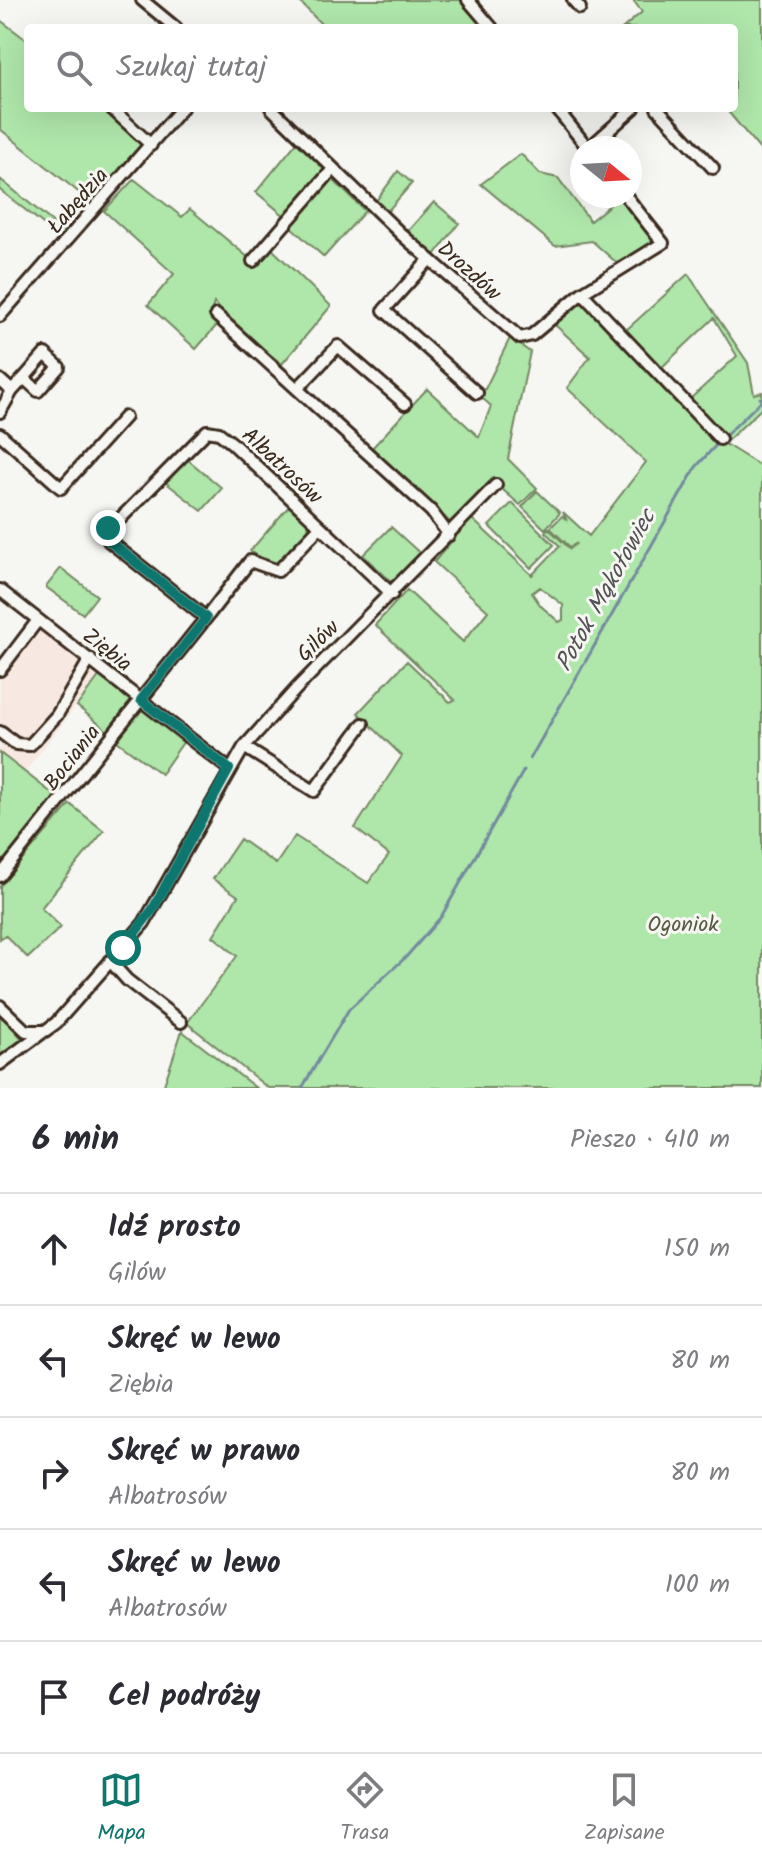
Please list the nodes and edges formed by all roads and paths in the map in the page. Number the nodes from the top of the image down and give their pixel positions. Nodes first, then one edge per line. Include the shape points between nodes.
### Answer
1 (142, 0) edge
2 (468, 0) edge
3 (171, 24) edge
4 (489, 24) edge
5 (115, 112) edge
6 (179, 112) edge
7 (275, 112) edge
8 (559, 112) edge
9 (629, 112) edge
10 (660, 112) edge
11 (578, 136) edge
12 (602, 136) edge
13 (151, 145) junction
14 (713, 168) dead end
15 (333, 169) junction
16 (635, 208) edge
17 (429, 260) junction
18 (253, 261) dead end
19 (582, 293) junction
20 (384, 310) junction
21 (216, 315) dead end
22 (0, 316) edge
23 (375, 319) dead end
24 (24, 378) dead end
25 (0, 380) edge
26 (298, 388) junction
27 (12, 391) junction
28 (477, 393) dead end
29 (405, 404) dead end
30 (0, 412) edge
31 (125, 417) dead end
32 (0, 434) edge
33 (720, 439) dead end
34 (496, 485) dead end
35 (320, 527) junction
36 (449, 535) junction
37 (0, 590) edge
38 (392, 594) junction
39 (206, 618) junction
40 (38, 620) junction
41 (90, 659) junction
42 (0, 670) edge
43 (141, 700) junction
44 (363, 724) dead end
45 (0, 732) edge
46 (244, 747) junction
47 (229, 769) junction
48 (0, 876) edge
49 (110, 961) junction
50 (0, 1006) edge
51 (181, 1022) dead end
52 (45, 1031) junction
53 (0, 1064) edge

1 - 3 street
2 - 4 street
5 - 13 street
6 - 13 street, Łabędzia
7 - 15 street, Drozdów
8 - 11 street
9 - 12 street
10 - 14 street
13 - 22 street, Łabędzia
15 - 17 street, Drozdów
15 - 18 street
16 - 19 street, Drozdów via 663,243
17 - 19 street, Drozdów via 520,338 532,335
17 - 20 street
19 - 33 street
20 - 23 street
20 - 28 street
21 - 26 street
24 - 27 street
25 - 27 street
26 - 29 street via 338,346
26 - 36 street via 431,511
27 - 30 street
31 - 32 street via 61,488
34 - 36 street, Gilów
35 - 38 street, Albatrosów
35 - 39 street, Albatrosów via 278,571 250,561
35 - 39 street, Albatrosów via 219,433 207,431 106,533 109,541
36 - 38 street, Gilów
37 - 40 street, Ziębia
38 - 46 street, Gilów
39 - 43 street, Albatrosów
40 - 41 street, Ziębia
40 - 42 street
41 - 43 street, Ziębia
41 - 45 street via 57,715 30,745 16,744
43 - 47 street, Ziębia
43 - 48 street, Bociania
44 - 46 street via 314,791
46 - 47 street, Gilów
47 - 49 street, Gilów via 153,909
49 - 51 street
49 - 52 street, Gilów
50 - 52 street via 17,1025
52 - 53 street, Gilów

